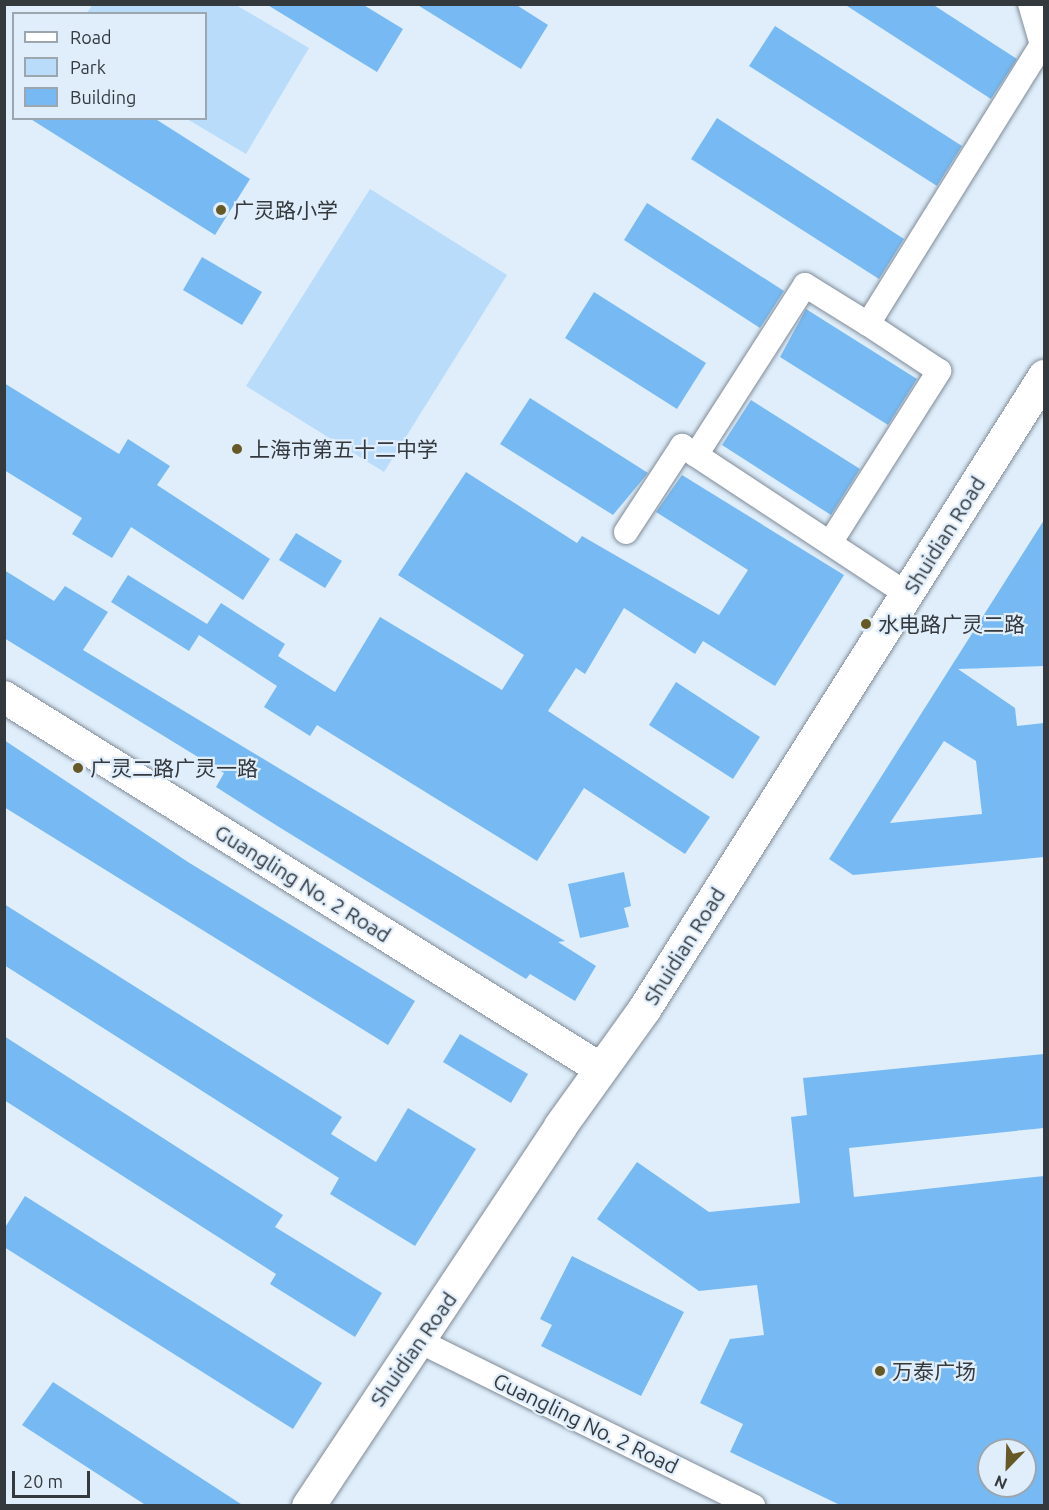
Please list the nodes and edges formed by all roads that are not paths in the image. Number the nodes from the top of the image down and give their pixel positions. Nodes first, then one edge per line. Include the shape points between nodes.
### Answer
1 (1030, 4) edge
2 (868, 324) junction
3 (1044, 376) edge
4 (696, 455) junction
5 (626, 532) dead end
6 (830, 543) junction
7 (907, 594) junction
8 (4, 697) edge
9 (601, 1069) junction
10 (419, 1341) junction
11 (308, 1506) edge
12 (753, 1506) edge

1 - 2 street via 1042,45
2 - 4 street via 805,285
2 - 6 street via 939,370
3 - 7 main road, Shuidian Road
4 - 5 street via 682,446
4 - 6 street
6 - 7 street
7 - 9 main road, Shuidian Road
8 - 9 street, Guangling No. 2 Road
9 - 10 main road, Shuidian Road
10 - 11 main road, Shuidian Road
10 - 12 street, Guangling No. 2 Road

